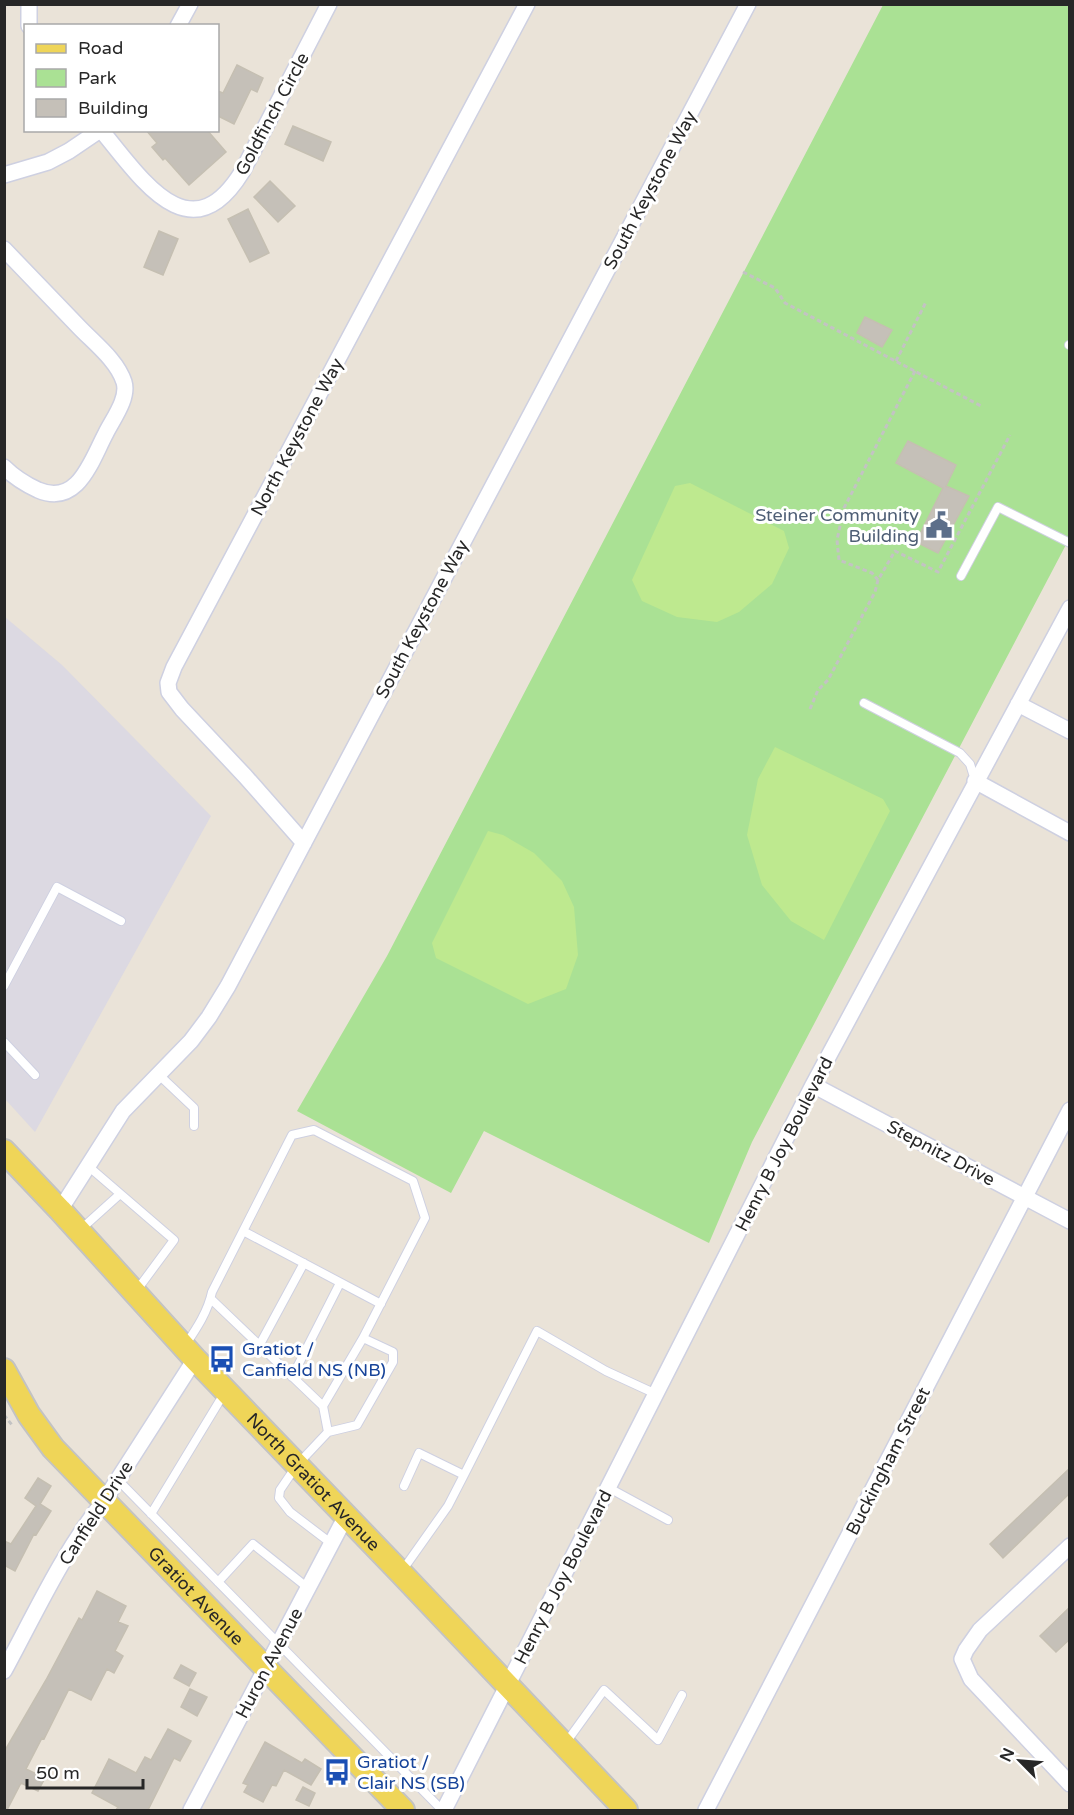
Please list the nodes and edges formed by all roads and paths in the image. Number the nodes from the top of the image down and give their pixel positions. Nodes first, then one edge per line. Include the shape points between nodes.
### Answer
1 (29, 4) edge
2 (190, 4) edge
3 (329, 4) edge
4 (527, 4) edge
5 (748, 4) edge
6 (29, 24) edge
7 (179, 24) edge
8 (97, 132) edge
9 (102, 132) edge
10 (4, 175) edge
11 (4, 249) edge
12 (743, 272) dead end
13 (926, 302) dead end
14 (896, 361) junction
15 (915, 371) junction
16 (981, 406) dead end
17 (1010, 435) dead end
18 (4, 467) edge
19 (1070, 543) edge
20 (961, 576) dead end
21 (878, 580) junction
22 (1070, 608) edge
23 (864, 703) dead end
24 (1018, 704) junction
25 (810, 709) dead end
26 (1070, 731) edge
27 (975, 781) junction
28 (1070, 833) edge
29 (304, 843) junction
30 (121, 921) dead end
31 (4, 986) edge
32 (4, 1042) edge
33 (158, 1074) junction
34 (35, 1075) dead end
35 (813, 1085) junction
36 (1070, 1110) edge
37 (194, 1126) dead end
38 (4, 1151) edge
39 (88, 1167) junction
40 (120, 1194) junction
41 (1025, 1197) junction
42 (60, 1210) junction
43 (1070, 1221) edge
44 (79, 1231) junction
45 (243, 1231) junction
46 (304, 1263) junction
47 (340, 1282) junction
48 (135, 1293) junction
49 (211, 1299) junction
50 (381, 1304) junction
51 (363, 1338) junction
52 (260, 1346) junction
53 (189, 1353) junction
54 (4, 1370) edge
55 (292, 1377) junction
56 (225, 1391) junction
57 (656, 1395) junction
58 (323, 1406) junction
59 (328, 1432) junction
60 (297, 1466) junction
61 (464, 1475) junction
62 (118, 1480) junction
63 (404, 1486) dead end
64 (609, 1488) junction
65 (104, 1502) junction
66 (151, 1514) junction
67 (346, 1516) junction
68 (668, 1520) dead end
69 (332, 1544) junction
70 (1070, 1546) edge
71 (401, 1573) junction
72 (218, 1582) junction
73 (308, 1588) junction
74 (279, 1644) junction
75 (266, 1668) junction
76 (4, 1671) edge
77 (507, 1686) junction
78 (682, 1695) dead end
79 (564, 1745) junction
80 (1070, 1784) edge
81 (191, 1810) edge
82 (403, 1810) edge
83 (443, 1810) edge
84 (626, 1810) edge
85 (706, 1810) edge

1 - 6 street
2 - 7 street
3 - 9 street, Goldfinch Circle via 233,187 216,203 200,210 178,207 138,175
4 - 29 street, North Keystone Way via 168,683 169,692 182,709
5 - 29 street, South Keystone Way
8 - 10 street via 48,162
11 - 18 street via 104,352 125,386 117,412 73,488 48,494 21,482
12 - 14 path via 775,288 784,303
13 - 14 path
14 - 15 path
15 - 16 path
15 - 21 path via 844,508 837,540 838,560 872,573
17 - 21 path via 938,572 895,550
19 - 20 lane via 998,507
21 - 25 path
22 - 24 street, Henry B Joy Boulevard
23 - 27 lane via 960,753 970,764
24 - 26 street
24 - 27 street, Henry B Joy Boulevard
27 - 28 street
27 - 35 street, Henry B Joy Boulevard
29 - 33 street, South Keystone Way via 209,1017
30 - 31 lane via 57,887
32 - 34 lane
33 - 37 lane via 194,1108
33 - 39 street, South Keystone Way via 123,1111
35 - 41 street, Stepnitz Drive
35 - 57 street, Henry B Joy Boulevard
36 - 41 street, Buckingham Street
38 - 42 main road, North Gratiot Avenue
39 - 40 lane
39 - 42 street, South Keystone Way
40 - 44 lane
40 - 48 lane via 174,1240
41 - 43 street, Stepnitz Drive
41 - 85 street, Buckingham Street
42 - 44 main road, North Gratiot Avenue
44 - 48 main road, North Gratiot Avenue
45 - 46 lane
45 - 49 lane
45 - 50 lane via 292,1135 314,1130 413,1181 425,1218
46 - 47 lane
46 - 52 lane
47 - 50 lane
47 - 55 lane
48 - 53 main road, North Gratiot Avenue
49 - 52 lane
49 - 53 lane
50 - 51 lane
51 - 58 lane
51 - 59 lane via 393,1352 393,1362 357,1425
52 - 55 lane
53 - 56 main road, North Gratiot Avenue
53 - 62 street, Canfield Drive
54 - 65 main road, Gratiot Avenue via 53,1448
55 - 58 lane
56 - 60 main road, North Gratiot Avenue
56 - 66 lane
57 - 61 lane via 537,1331
57 - 64 street, Henry B Joy Boulevard
58 - 59 lane
59 - 60 lane
60 - 67 main road, North Gratiot Avenue
60 - 69 lane via 280,1490 279,1498 290,1512
61 - 63 lane via 419,1453
61 - 71 lane via 448,1506
62 - 65 street, Canfield Drive
62 - 66 lane
64 - 68 lane
64 - 77 street, Henry B Joy Boulevard
65 - 75 main road, Gratiot Avenue
65 - 76 street, Canfield Drive via 88,1521
66 - 72 lane
67 - 69 street, Huron Avenue
67 - 71 main road, North Gratiot Avenue
69 - 73 street, Huron Avenue
70 - 80 street via 980,1630 962,1659 971,1679
71 - 77 main road, North Gratiot Avenue
72 - 73 lane via 253,1544
72 - 74 lane
73 - 74 street, Huron Avenue
74 - 75 street, Huron Avenue
74 - 83 lane
75 - 81 street, Huron Avenue
75 - 82 main road, Gratiot Avenue
77 - 79 main road, North Gratiot Avenue
77 - 83 street, Henry B Joy Boulevard
78 - 79 lane via 658,1740 604,1690
79 - 84 main road, North Gratiot Avenue

